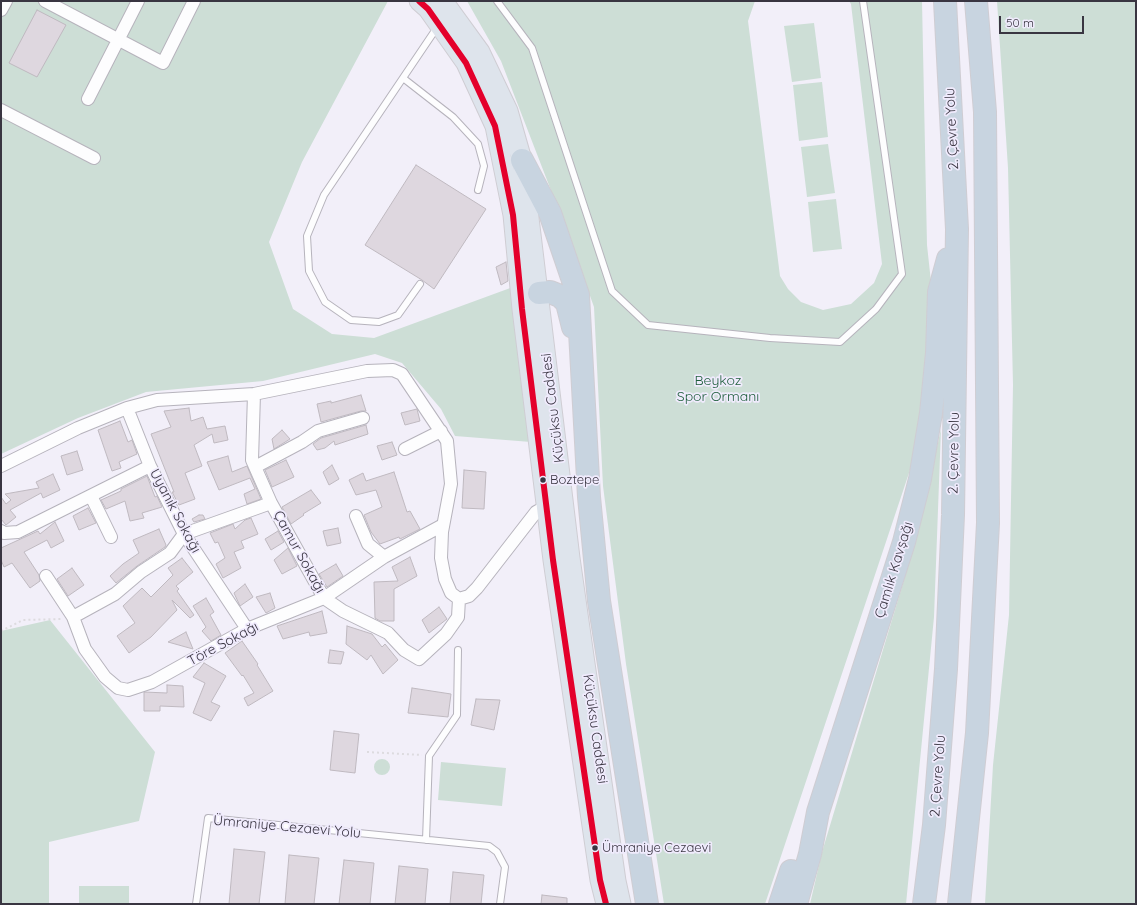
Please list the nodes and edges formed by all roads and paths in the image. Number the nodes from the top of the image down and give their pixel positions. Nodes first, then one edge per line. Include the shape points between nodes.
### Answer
1 (6, 1) edge
2 (45, 1) edge
3 (138, 1) edge
4 (194, 1) edge
5 (419, 1) edge
6 (497, 1) edge
7 (863, 1) edge
8 (945, 1) edge
9 (976, 1) edge
10 (1, 10) edge
11 (444, 12) edge
12 (119, 40) junction
13 (403, 78) junction
14 (88, 99) dead end
15 (1, 110) edge
16 (94, 158) dead end
17 (522, 160) junction
18 (478, 190) dead end
19 (957, 229) junction
20 (420, 284) dead end
21 (539, 294) junction
22 (522, 309) junction
23 (254, 394) junction
24 (127, 408) junction
25 (363, 418) dead end
26 (584, 430) junction
27 (441, 431) junction
28 (405, 450) dead end
29 (1, 466) edge
30 (150, 466) junction
31 (255, 467) junction
32 (91, 496) junction
33 (271, 503) junction
34 (555, 504) junction
35 (356, 516) dead end
36 (443, 525) junction
37 (1, 531) edge
38 (184, 534) junction
39 (111, 537) dead end
40 (384, 557) junction
41 (46, 576) dead end
42 (324, 598) junction
43 (459, 599) junction
44 (73, 618) junction
45 (247, 629) junction
46 (1, 631) edge
47 (458, 650) dead end
48 (367, 752) dead end
49 (430, 756) junction
50 (818, 812) junction
51 (426, 840) junction
52 (196, 904) edge
53 (500, 904) edge
54 (606, 904) edge
55 (621, 904) edge
56 (647, 904) edge
57 (780, 904) edge
58 (796, 904) edge
59 (924, 904) edge
60 (959, 904) edge

1 - 10 street
2 - 12 street
3 - 12 street
4 - 12 street via 163,63
5 - 11 main road, Küçüksu Caddesi via 428,9
6 - 7 lane via 532,48 612,291 648,325 770,338 840,342 876,309 902,274
8 - 19 highway, 2. Çevre Yolu
9 - 60 highway via 985,112 988,523 977,733
11 - 13 lane
11 - 17 main road, Küçüksu Caddesi via 480,52 508,111
11 - 22 main road, Küçüksu Caddesi via 495,126 513,215
12 - 14 street
13 - 18 lane via 453,118 478,144 484,166
13 - 20 lane via 324,195 307,236 309,271 325,302 351,320 379,322 398,314
15 - 16 street
17 - 21 main road, Küçüksu Caddesi
17 - 26 highway via 550,213 578,295
19 - 50 highway, Çamlık Kavşağı via 939,292 937,353 931,413 920,479 904,542
19 - 59 highway, 2. Çevre Yolu via 953,515 946,669 934,825
21 - 22 main road
21 - 26 highway via 550,292 560,296 567,304 572,319
21 - 34 main road, Küçüksu Caddesi via 554,416
22 - 34 main road, Küçüksu Caddesi
23 - 24 street via 157,400
23 - 27 street via 367,371 393,370 402,374
23 - 31 street, Çamur Sokağı via 252,460
24 - 29 street via 78,428
24 - 30 street, Uyanık Sokağı
25 - 31 street via 318,431
26 - 56 highway via 599,601
27 - 28 street
27 - 36 street via 447,441 452,484
30 - 32 street
30 - 38 street, Uyanık Sokağı
31 - 33 street, Çamur Sokağı
32 - 37 street via 18,532
32 - 39 street
33 - 38 street
33 - 42 street, Çamur Sokağı
34 - 43 street via 536,512 477,588 469,596
34 - 54 main road, Küçüksu Caddesi via 600,880
34 - 55 main road, Küçüksu Caddesi
35 - 40 street via 368,544
36 - 40 street, Töre Sokağı
36 - 43 street via 441,558 445,579 451,593
38 - 44 street via 170,553 141,572 115,594
38 - 45 street, Uyanık Sokağı
40 - 42 street, Töre Sokağı
41 - 44 street, Töre Sokağı
42 - 43 street, Çamur Sokağı via 343,611 388,632 404,650 419,659 446,634 458,617
42 - 45 street, Töre Sokağı
44 - 45 street, Töre Sokağı via 85,650 105,677 118,688 128,690 152,682
44 - 46 path via 23,620
47 - 49 lane via 457,715
48 - 49 path
49 - 51 lane
50 - 57 highway via 798,850
50 - 58 highway, Çamlık Kavşağı
51 - 52 lane, Ümraniye Cezaevi Yolu via 208,818
51 - 53 lane, Ümraniye Cezaevi Yolu via 489,846 497,852 505,867

